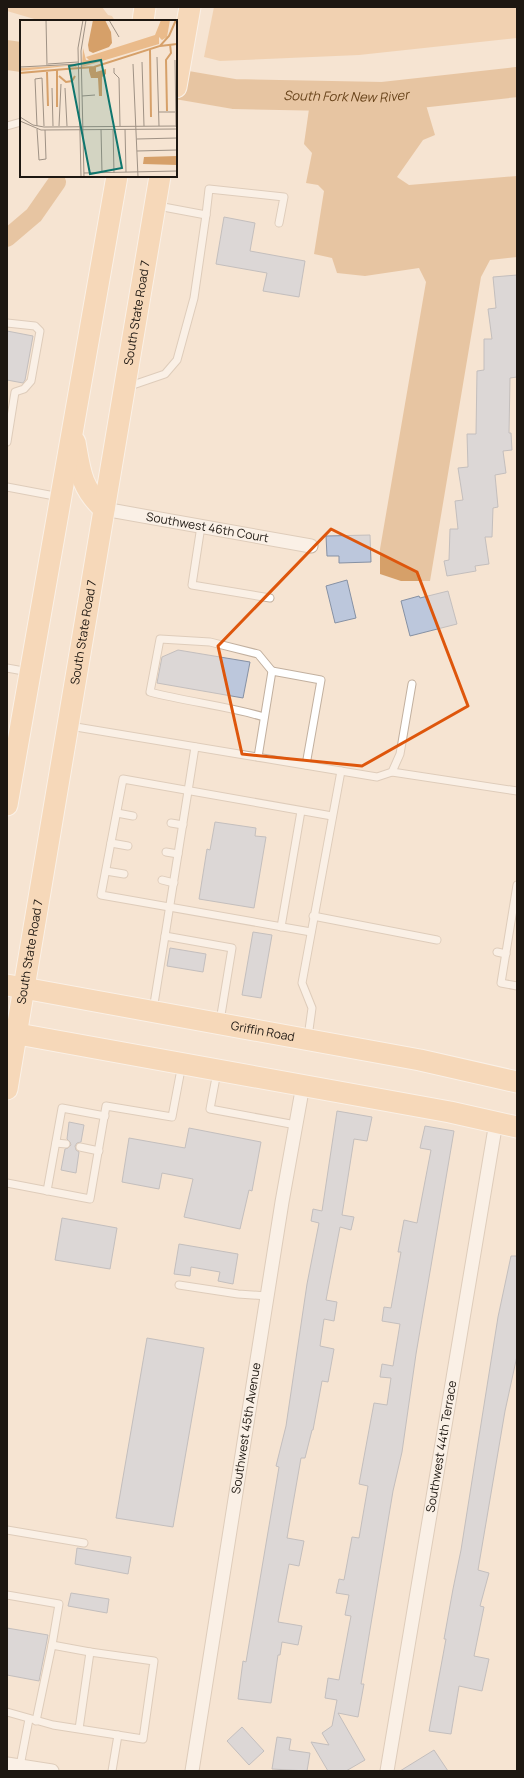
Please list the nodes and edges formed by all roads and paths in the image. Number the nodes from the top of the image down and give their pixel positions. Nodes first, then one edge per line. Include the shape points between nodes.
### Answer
1 (145, 7) edge
2 (190, 7) edge
3 (143, 20) edge
4 (177, 82) edge
5 (20, 122) edge
6 (7, 126) edge
7 (117, 177) edge
8 (160, 177) edge
9 (155, 206) junction
10 (206, 215) junction
11 (279, 223) dead end
12 (7, 323) edge
13 (125, 388) junction
14 (72, 428) junction
15 (7, 442) edge
16 (7, 487) edge
17 (60, 497) junction
18 (104, 509) junction
19 (201, 526) junction
20 (311, 546) dead end
21 (270, 598) dead end
22 (7, 668) edge
23 (272, 671) junction
24 (30, 672) junction
25 (412, 684) dead end
26 (264, 717) junction
27 (68, 726) junction
28 (195, 746) junction
29 (258, 757) junction
30 (306, 765) junction
31 (341, 771) junction
32 (392, 772) junction
33 (188, 791) junction
34 (517, 792) edge
35 (7, 806) edge
36 (300, 811) junction
37 (117, 812) junction
38 (133, 816) dead end
39 (332, 816) junction
40 (171, 823) dead end
41 (183, 825) junction
42 (111, 843) junction
43 (128, 846) dead end
44 (166, 852) dead end
45 (178, 854) junction
46 (106, 871) junction
47 (124, 874) dead end
48 (162, 880) dead end
49 (174, 882) junction
50 (517, 886) edge
51 (170, 907) junction
52 (313, 916) junction
53 (281, 927) junction
54 (311, 932) junction
55 (165, 936) junction
56 (437, 940) dead end
57 (497, 952) dead end
58 (506, 954) junction
59 (517, 986) edge
60 (15, 987) edge
61 (153, 1012) junction
62 (219, 1024) junction
63 (11, 1033) edge
64 (308, 1040) junction
65 (182, 1063) junction
66 (217, 1070) junction
67 (517, 1082) edge
68 (303, 1085) junction
69 (7, 1089) edge
70 (105, 1116) junction
71 (496, 1122) junction
72 (296, 1125) junction
73 (517, 1127) edge
74 (56, 1143) junction
75 (66, 1144) dead end
76 (80, 1147) dead end
77 (99, 1150) junction
78 (7, 1183) edge
79 (47, 1191) junction
80 (179, 1285) dead end
81 (267, 1296) junction
82 (7, 1530) edge
83 (84, 1543) dead end
84 (7, 1595) edge
85 (52, 1645) junction
86 (90, 1652) junction
87 (7, 1712) edge
88 (32, 1720) junction
89 (80, 1729) junction
90 (118, 1735) junction
91 (13, 1765) edge
92 (52, 1771) edge
93 (112, 1771) edge
94 (192, 1771) edge
95 (387, 1771) edge

1 - 3 main road
2 - 4 main road
5 - 6 lane
7 - 14 main road
8 - 9 main road, South State Road 7
9 - 10 lane
9 - 13 main road, South State Road 7
10 - 11 lane via 209,189 284,197
10 - 13 lane via 194,298 178,360 165,374
12 - 15 lane via 35,326 40,331 31,381 24,389 15,392
13 - 18 main road, South State Road 7
14 - 17 main road
14 - 18 main road via 81,477 91,498
16 - 17 lane
17 - 24 main road
18 - 19 street, Southwest 46th Court
18 - 27 main road, South State Road 7
19 - 20 street, Southwest 46th Court
19 - 21 lane via 192,585
22 - 24 lane
23 - 26 lane
23 - 26 lane via 258,654 210,642 160,639 150,692
23 - 30 lane via 321,680
24 - 35 main road
25 - 32 lane via 400,754
26 - 29 lane
27 - 28 lane
27 - 60 main road, South State Road 7
28 - 29 lane
28 - 33 lane
29 - 30 lane
30 - 31 lane
31 - 32 lane via 377,777
31 - 39 lane
32 - 34 lane
33 - 36 lane
33 - 37 lane via 123,779
33 - 41 lane
36 - 39 lane
36 - 53 lane
37 - 38 lane
37 - 42 lane
39 - 52 lane
40 - 41 lane
41 - 45 lane
42 - 43 lane
42 - 46 lane
44 - 45 lane
45 - 49 lane
46 - 47 lane
46 - 51 lane via 101,895
48 - 49 lane
49 - 51 lane
50 - 58 lane
51 - 53 lane
51 - 55 lane
52 - 54 lane
52 - 56 lane
53 - 54 lane
54 - 64 lane via 302,983 312,1008
55 - 61 lane
55 - 62 lane via 232,948
57 - 58 lane
58 - 59 lane via 501,983
60 - 61 main road, Griffin Road
60 - 63 main road, South State Road 7
61 - 62 main road, Griffin Road
62 - 64 main road, Griffin Road
63 - 65 main road
63 - 69 main road, South State Road 7
64 - 67 main road, Griffin Road via 420,1060
65 - 66 main road
65 - 70 lane via 172,1117 106,1106
66 - 68 main road
66 - 72 lane via 210,1109
68 - 71 main road
68 - 72 street, Southwest 45th Avenue
70 - 74 lane via 62,1108
70 - 77 lane
71 - 73 main road
71 - 95 street, Southwest 44th Terrace
72 - 81 street, Southwest 45th Avenue
74 - 75 lane
74 - 79 lane
76 - 77 lane
77 - 79 lane via 90,1199
78 - 79 lane
80 - 81 lane
81 - 94 street, Southwest 45th Avenue
82 - 83 lane
84 - 85 lane via 59,1604
85 - 86 lane
85 - 88 lane
86 - 89 lane
86 - 90 lane via 154,1661 143,1739
87 - 88 lane
88 - 89 lane
88 - 91 lane
89 - 90 lane
90 - 93 lane
91 - 92 street

